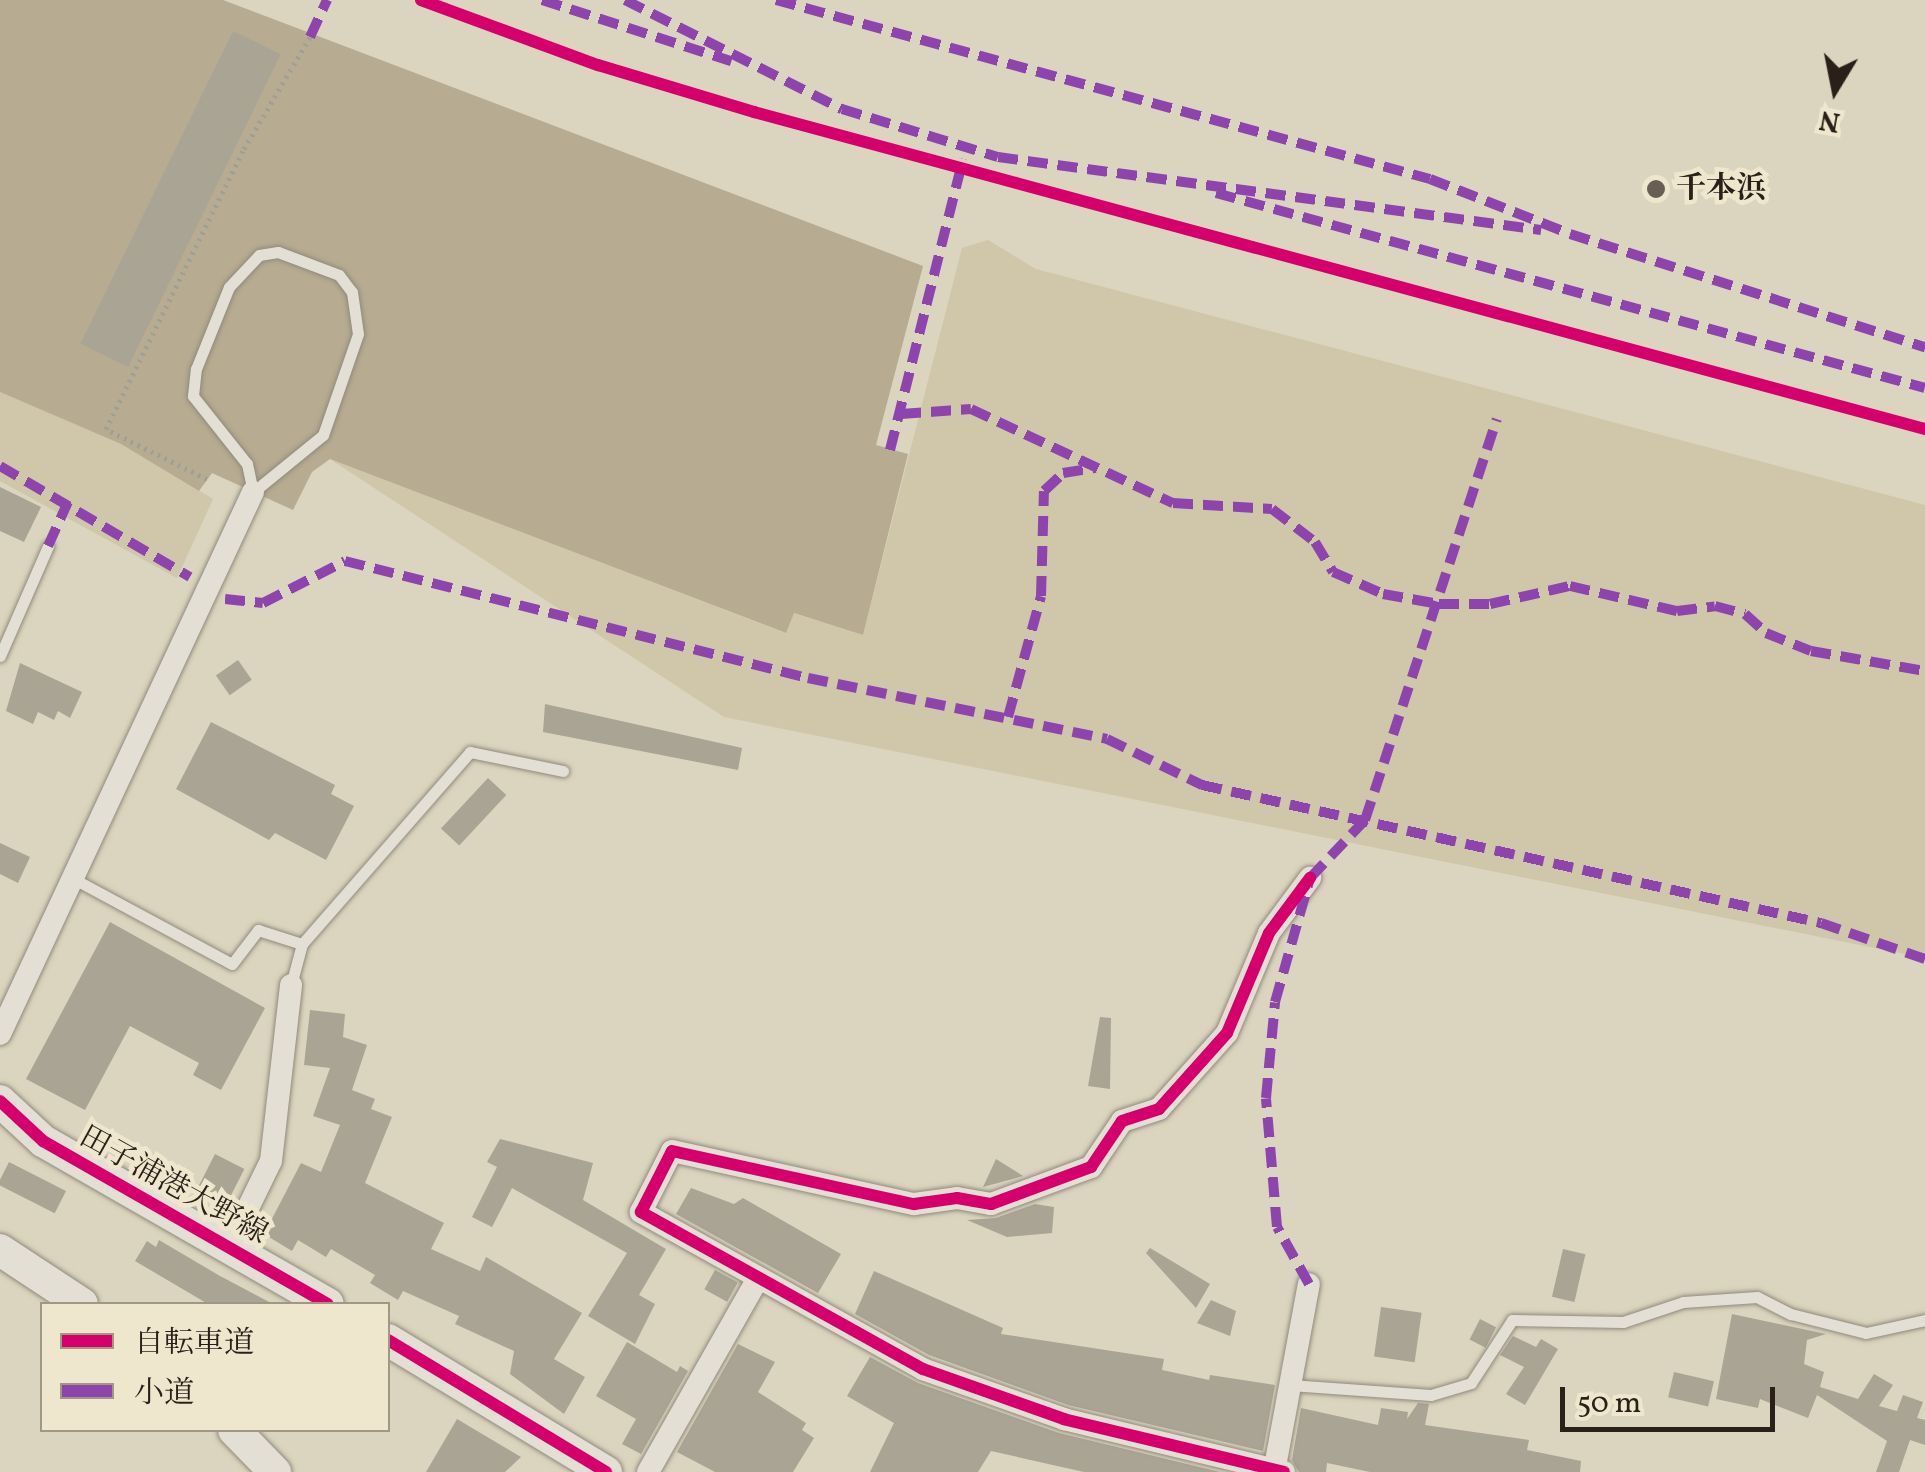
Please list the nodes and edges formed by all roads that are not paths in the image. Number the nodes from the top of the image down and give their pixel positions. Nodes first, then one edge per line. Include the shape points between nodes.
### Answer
1 (253, 492) junction
2 (48, 546) dead end
3 (0, 656) edge
4 (563, 771) dead end
5 (1310, 878) dead end
6 (74, 879) junction
7 (302, 944) junction
8 (291, 985) joint
9 (0, 1034) edge
10 (0, 1101) edge
11 (230, 1245) junction
12 (0, 1250) edge
13 (758, 1280) junction
14 (1309, 1284) dead end
15 (79, 1302) edge
16 (325, 1302) edge
17 (1925, 1320) edge
18 (390, 1341) edge
19 (1290, 1385) junction
20 (236, 1432) edge
21 (1277, 1471) edge
22 (276, 1472) edge
23 (606, 1472) edge
24 (648, 1472) edge

1 - 1 lane via 247,464 193,396 196,368 229,287 259,255 278,252 339,274 352,292 358,334 322,435
1 - 6 street
2 - 3 lane
4 - 7 lane via 470,752
5 - 13 street via 1270,933 1227,1033 1159,1109 1122,1121 1091,1167 990,1204 957,1198 914,1204 672,1151 641,1212
6 - 7 lane via 232,964 258,930
6 - 9 street
7 - 8 lane
8 - 11 street via 271,1161
10 - 11 main road, 田子浦港大野線 via 43,1141
11 - 16 main road, 田子浦港大野線
12 - 15 main road
13 - 21 street via 923,1369 1064,1419
13 - 24 street
14 - 19 street
17 - 19 lane via 1866,1333 1790,1314 1757,1297 1684,1302 1623,1322 1512,1320 1470,1382 1431,1395
18 - 23 main road
19 - 21 street
20 - 22 main road

